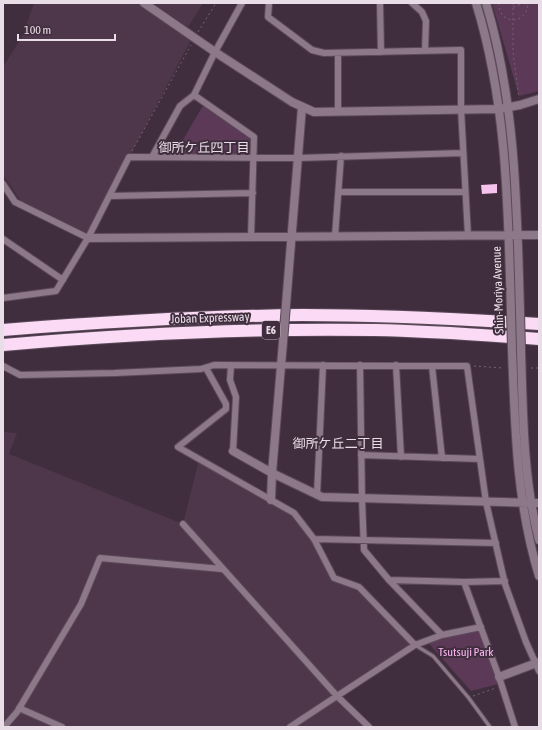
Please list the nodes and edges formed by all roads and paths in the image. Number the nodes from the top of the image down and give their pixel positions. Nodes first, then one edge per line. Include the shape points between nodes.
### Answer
1 (144, 3) edge
2 (216, 3) edge
3 (242, 3) edge
4 (269, 3) edge
5 (380, 3) edge
6 (412, 3) edge
7 (476, 3) edge
8 (486, 3) edge
9 (499, 3) edge
10 (513, 3) edge
11 (524, 3) edge
12 (528, 3) edge
13 (513, 6) junction
14 (195, 38) junction
15 (425, 51) junction
16 (215, 52) junction
17 (381, 52) junction
18 (338, 53) junction
19 (194, 95) junction
20 (520, 99) dead end
21 (539, 99) edge
22 (302, 107) junction
23 (503, 108) junction
24 (461, 110) junction
25 (338, 112) junction
26 (463, 153) junction
27 (341, 156) junction
28 (129, 157) junction
29 (152, 157) junction
30 (254, 158) junction
31 (298, 158) junction
32 (3, 184) edge
33 (339, 192) junction
34 (465, 192) junction
35 (253, 193) junction
36 (110, 196) junction
37 (518, 235) junction
38 (539, 235) edge
39 (335, 236) junction
40 (468, 236) junction
41 (509, 236) junction
42 (251, 237) junction
43 (292, 237) junction
44 (88, 238) junction
45 (3, 239) edge
46 (63, 280) junction
47 (3, 298) edge
48 (539, 324) edge
49 (3, 330) edge
50 (539, 338) edge
51 (3, 345) edge
52 (231, 365) junction
53 (282, 365) junction
54 (323, 365) junction
55 (360, 365) junction
56 (396, 365) junction
57 (3, 366) edge
58 (432, 366) junction
59 (467, 366) junction
60 (206, 368) junction
61 (503, 368) dead end
62 (531, 368) dead end
63 (539, 368) edge
64 (233, 451) joint
65 (361, 455) junction
66 (400, 457) junction
67 (442, 458) junction
68 (480, 459) junction
69 (272, 473) junction
70 (317, 495) junction
71 (362, 499) junction
72 (271, 500) junction
73 (486, 502) junction
74 (522, 502) junction
75 (535, 503) edge
76 (183, 524) dead end
77 (314, 539) junction
78 (363, 540) junction
79 (539, 540) edge
80 (496, 543) junction
81 (222, 569) junction
82 (539, 576) edge
83 (389, 580) junction
84 (505, 581) junction
85 (464, 582) junction
86 (481, 626) junction
87 (442, 635) junction
88 (415, 645) junction
89 (537, 662) edge
90 (539, 671) edge
91 (499, 677) junction
92 (502, 686) junction
93 (337, 696) junction
94 (468, 697) junction
95 (19, 708) junction
96 (4, 727) edge
97 (62, 727) edge
98 (290, 727) edge
99 (369, 727) edge
100 (490, 727) edge
101 (515, 727) edge

1 - 14 street
2 - 14 path
3 - 16 street
4 - 18 street via 268,17 312,50
5 - 17 street
6 - 15 street via 422,12 426,21
7 - 23 street, Shin-Moriya Avenue
8 - 23 street, Shin-Moriya Avenue via 498,53
9 - 12 path, bridge via 501,13 507,19 514,20 522,17 528,10
10 - 13 path
11 - 13 path
13 - 20 path via 513,52
14 - 16 street
14 - 28 path
15 - 17 street
15 - 24 street via 461,50
16 - 19 street
16 - 22 street
17 - 18 street
18 - 25 street
19 - 29 street via 180,106
19 - 30 street via 254,137
21 - 23 street
22 - 25 street via 314,112
22 - 31 street
23 - 24 street
23 - 37 street, Shin-Moriya Avenue via 512,156
23 - 41 street, Shin-Moriya Avenue
24 - 25 street
24 - 26 street
26 - 27 street
26 - 34 street
27 - 31 street
27 - 33 street
28 - 29 street
28 - 36 street
29 - 30 street
30 - 31 street
30 - 35 street
31 - 43 street
32 - 44 street via 15,202
33 - 34 street
33 - 39 street
34 - 40 street
35 - 36 street
35 - 42 street
36 - 44 street
37 - 38 street
37 - 41 street
37 - 75 street, Shin-Moriya Avenue, bridge via 525,456
39 - 40 street
39 - 43 street
40 - 41 street
41 - 74 street, Shin-Moriya Avenue, bridge via 517,457
42 - 43 street
42 - 44 street
43 - 53 street, bridge
44 - 46 street
45 - 46 street
46 - 47 street via 56,291
48 - 49 highway, Joban Expressway / E6 via 303,315 225,316
50 - 51 highway, Joban Expressway / E6 via 376,330 233,331
52 - 53 street
52 - 60 street via 214,365
52 - 64 street via 230,380 236,397
53 - 54 street
53 - 69 street
54 - 55 street
54 - 70 street
55 - 56 street
55 - 65 street
56 - 58 street
56 - 66 street
57 - 60 street via 20,376
58 - 59 street
58 - 67 street
59 - 61 path
59 - 68 street
60 - 72 street via 226,404 226,409 178,447
62 - 63 path
64 - 69 street
65 - 66 street
65 - 71 street
66 - 67 street
67 - 68 street
68 - 73 street
69 - 70 street
69 - 72 street
70 - 71 street
71 - 73 street
71 - 78 street
72 - 77 street via 294,513
73 - 74 street
73 - 80 street
74 - 75 street
74 - 82 street, Shin-Moriya Avenue
75 - 79 street, Shin-Moriya Avenue
76 - 81 street
77 - 78 street
77 - 88 street via 334,578 359,587
78 - 80 street
78 - 83 street via 364,550
80 - 84 street
81 - 93 street
81 - 95 street via 100,558 81,604
83 - 85 street
83 - 87 street
84 - 85 street
84 - 89 street via 526,642
85 - 86 street
86 - 87 street
86 - 91 street
87 - 88 street
88 - 93 street
88 - 94 lane via 433,656
89 - 90 street
89 - 91 street
91 - 92 street
92 - 94 path
92 - 101 street
93 - 98 street
93 - 99 street
94 - 100 lane
95 - 96 street
95 - 97 street

